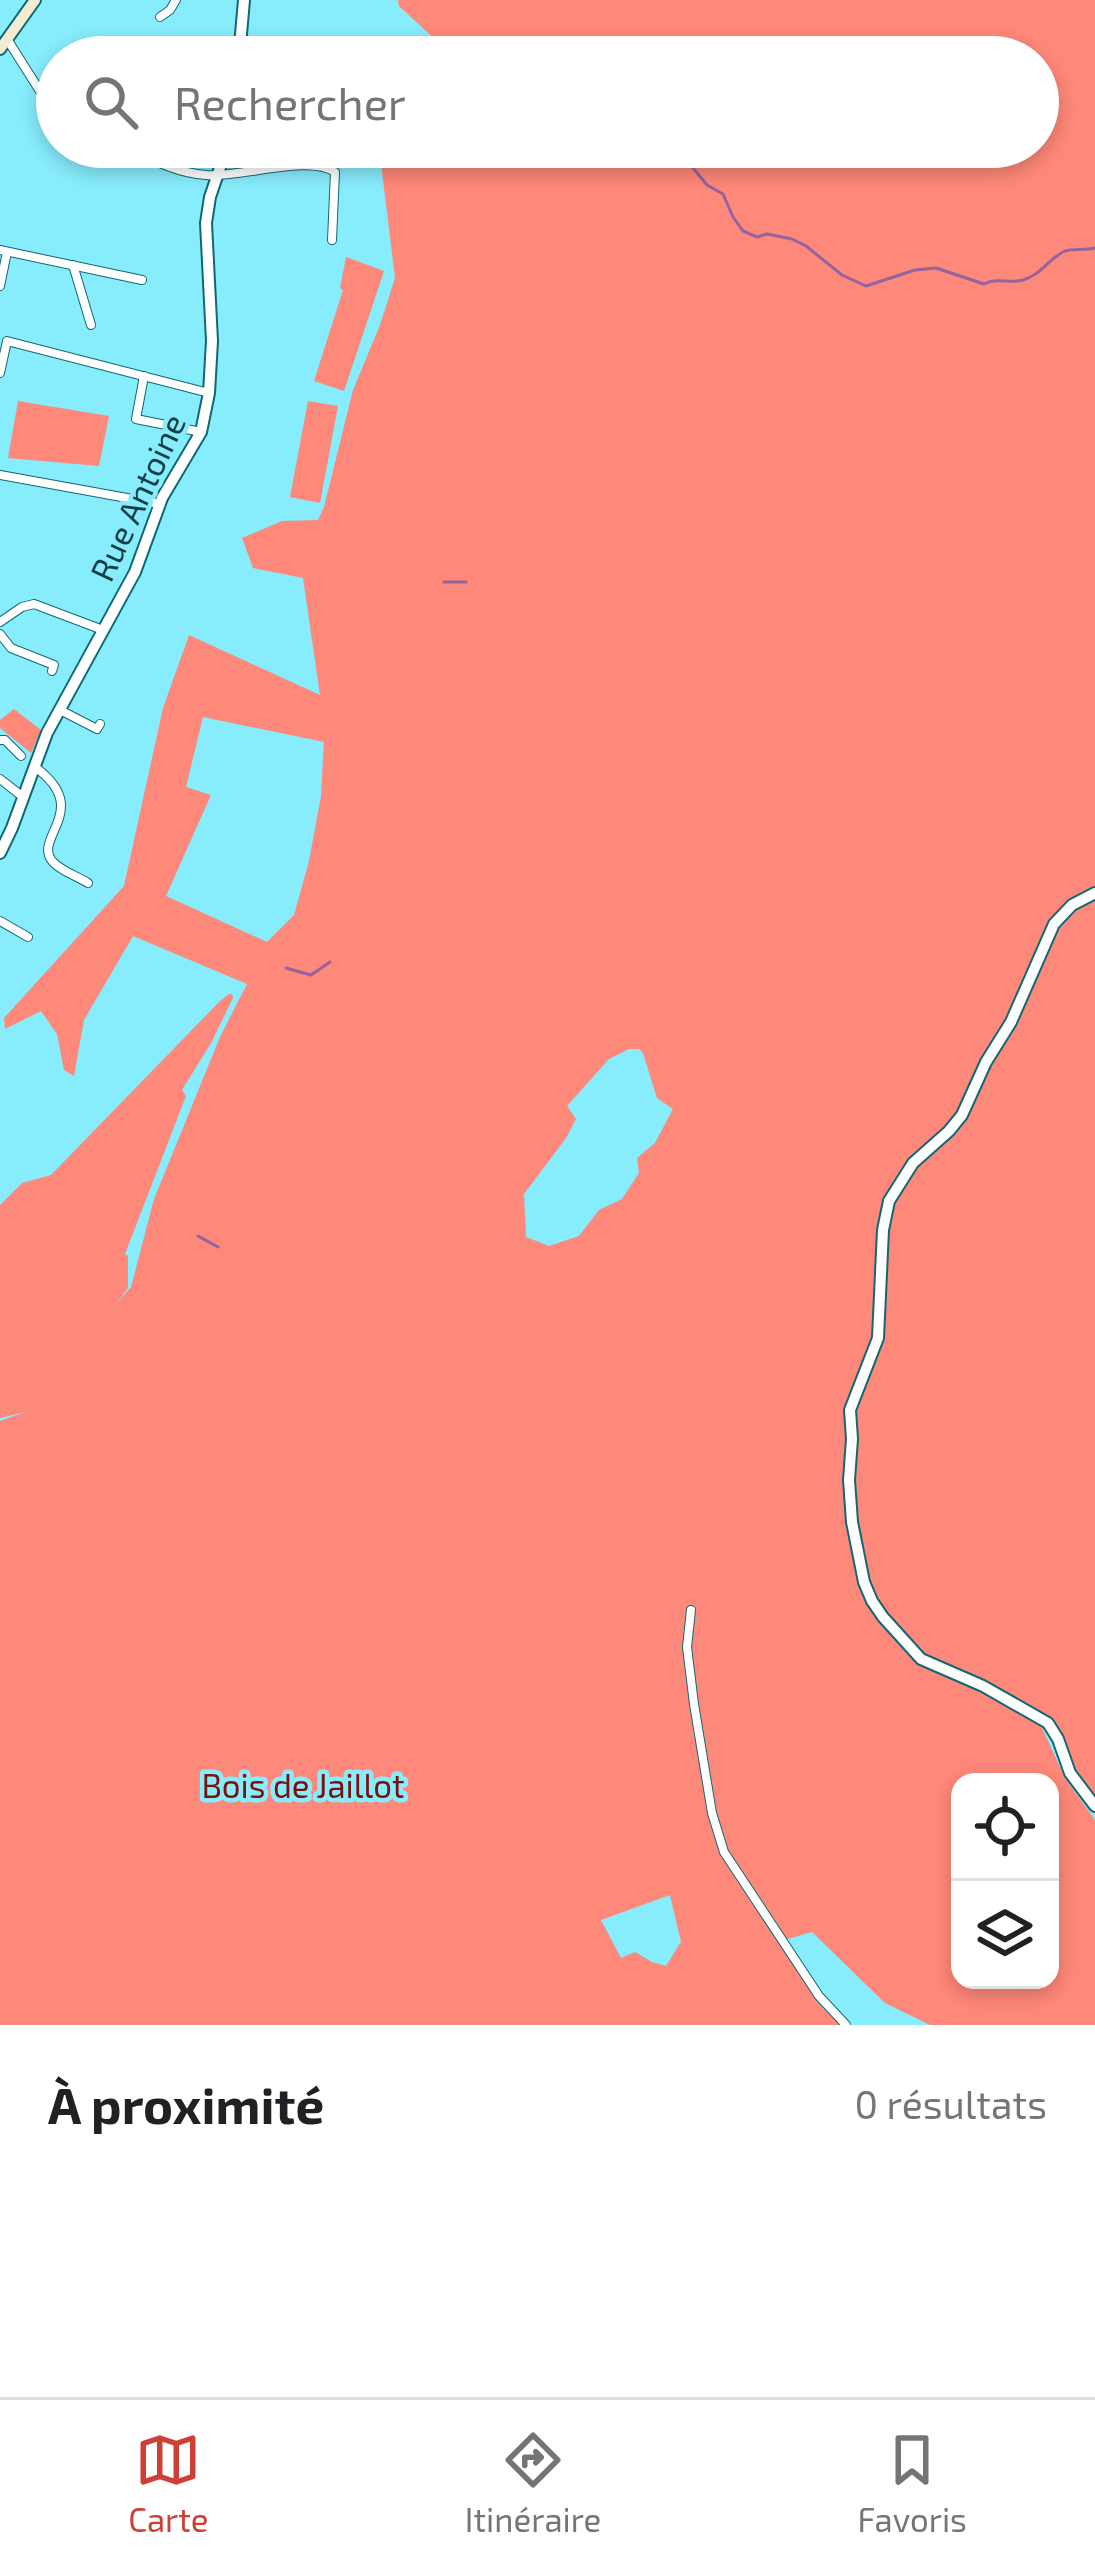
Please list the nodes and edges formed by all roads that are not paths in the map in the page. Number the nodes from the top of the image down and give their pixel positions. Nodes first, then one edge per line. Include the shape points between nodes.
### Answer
1 (34, 0) edge
2 (176, 0) edge
3 (244, 0) edge
4 (160, 17) dead end
5 (241, 36) edge
6 (2, 39) edge
7 (36, 84) edge
8 (170, 168) edge
9 (220, 168) edge
10 (281, 168) edge
11 (329, 168) edge
12 (218, 176) junction
13 (332, 240) dead end
14 (4, 251) edge
15 (74, 266) junction
16 (142, 280) dead end
17 (0, 286) edge
18 (91, 325) dead end
19 (0, 373) edge
20 (144, 376) junction
21 (209, 393) junction
22 (201, 432) junction
23 (0, 475) edge
24 (160, 504) junction
25 (0, 622) edge
26 (103, 630) junction
27 (2, 641) edge
28 (52, 670) dead end
29 (59, 709) junction
30 (100, 724) dead end
31 (0, 740) edge
32 (21, 756) dead end
33 (35, 767) junction
34 (0, 779) edge
35 (23, 797) junction
36 (0, 853) edge
37 (88, 883) dead end
38 (1095, 893) edge
39 (0, 921) edge
40 (28, 937) dead end
41 (691, 1610) dead end
42 (1095, 1806) edge
43 (846, 2025) edge

1 - 6 main road
2 - 4 street
3 - 5 street
6 - 7 street
8 - 12 street
9 - 12 street, Rue Antoine
10 - 12 street
11 - 13 street
12 - 21 street, Rue Antoine via 206,224
14 - 15 street
14 - 17 street
15 - 16 street
15 - 18 street
19 - 20 street via 7,341
20 - 21 street
20 - 22 street via 136,419
21 - 22 street, Rue Antoine
22 - 24 street, Rue Antoine
23 - 24 street
24 - 26 street, Rue Antoine
25 - 26 street via 34,604
26 - 29 street, Rue Antoine
27 - 28 street via 54,664
29 - 30 street
29 - 33 street, Rue Antoine
31 - 32 street
33 - 35 street, Rue Antoine
33 - 37 street via 62,803 49,858
34 - 35 street
35 - 36 street, Rue Antoine
38 - 42 street via 1054,924 962,1114 913,1163 889,1201 880,1328 850,1410 849,1469 852,1522 877,1609 921,1659 1048,1723
39 - 40 street
41 - 43 street via 686,1647 724,1852

